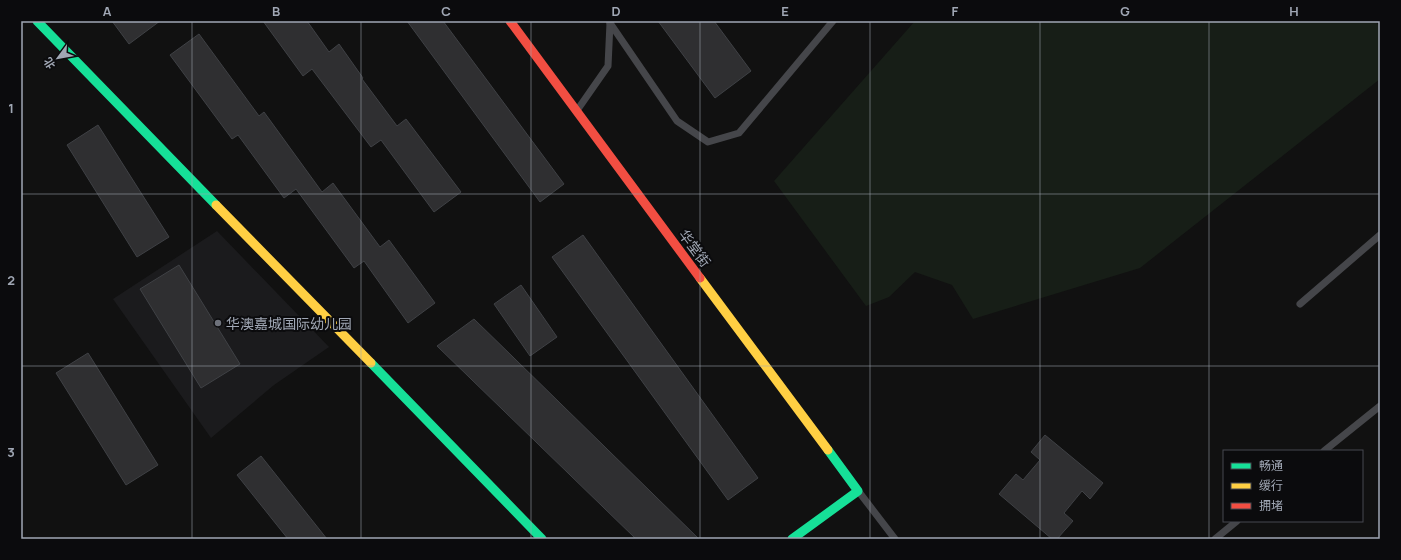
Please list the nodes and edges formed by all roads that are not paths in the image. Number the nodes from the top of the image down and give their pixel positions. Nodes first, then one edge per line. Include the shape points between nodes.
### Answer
1 (37, 21) edge
2 (510, 21) edge
3 (834, 21) edge
4 (610, 22) edge
5 (576, 111) junction
6 (1380, 235) edge
7 (1300, 304) dead end
8 (1380, 406) edge
9 (1325, 450) edge
10 (858, 491) junction
11 (1236, 522) edge
12 (542, 539) edge
13 (792, 539) edge
14 (895, 539) edge
15 (1215, 539) edge

1 - 12 street
2 - 5 street, 华堂街
3 - 4 lane via 739,133 708,142 677,121
4 - 5 lane via 608,66
5 - 10 street, 华堂街
6 - 7 lane
8 - 9 lane
10 - 13 street
10 - 14 lane
11 - 15 lane

